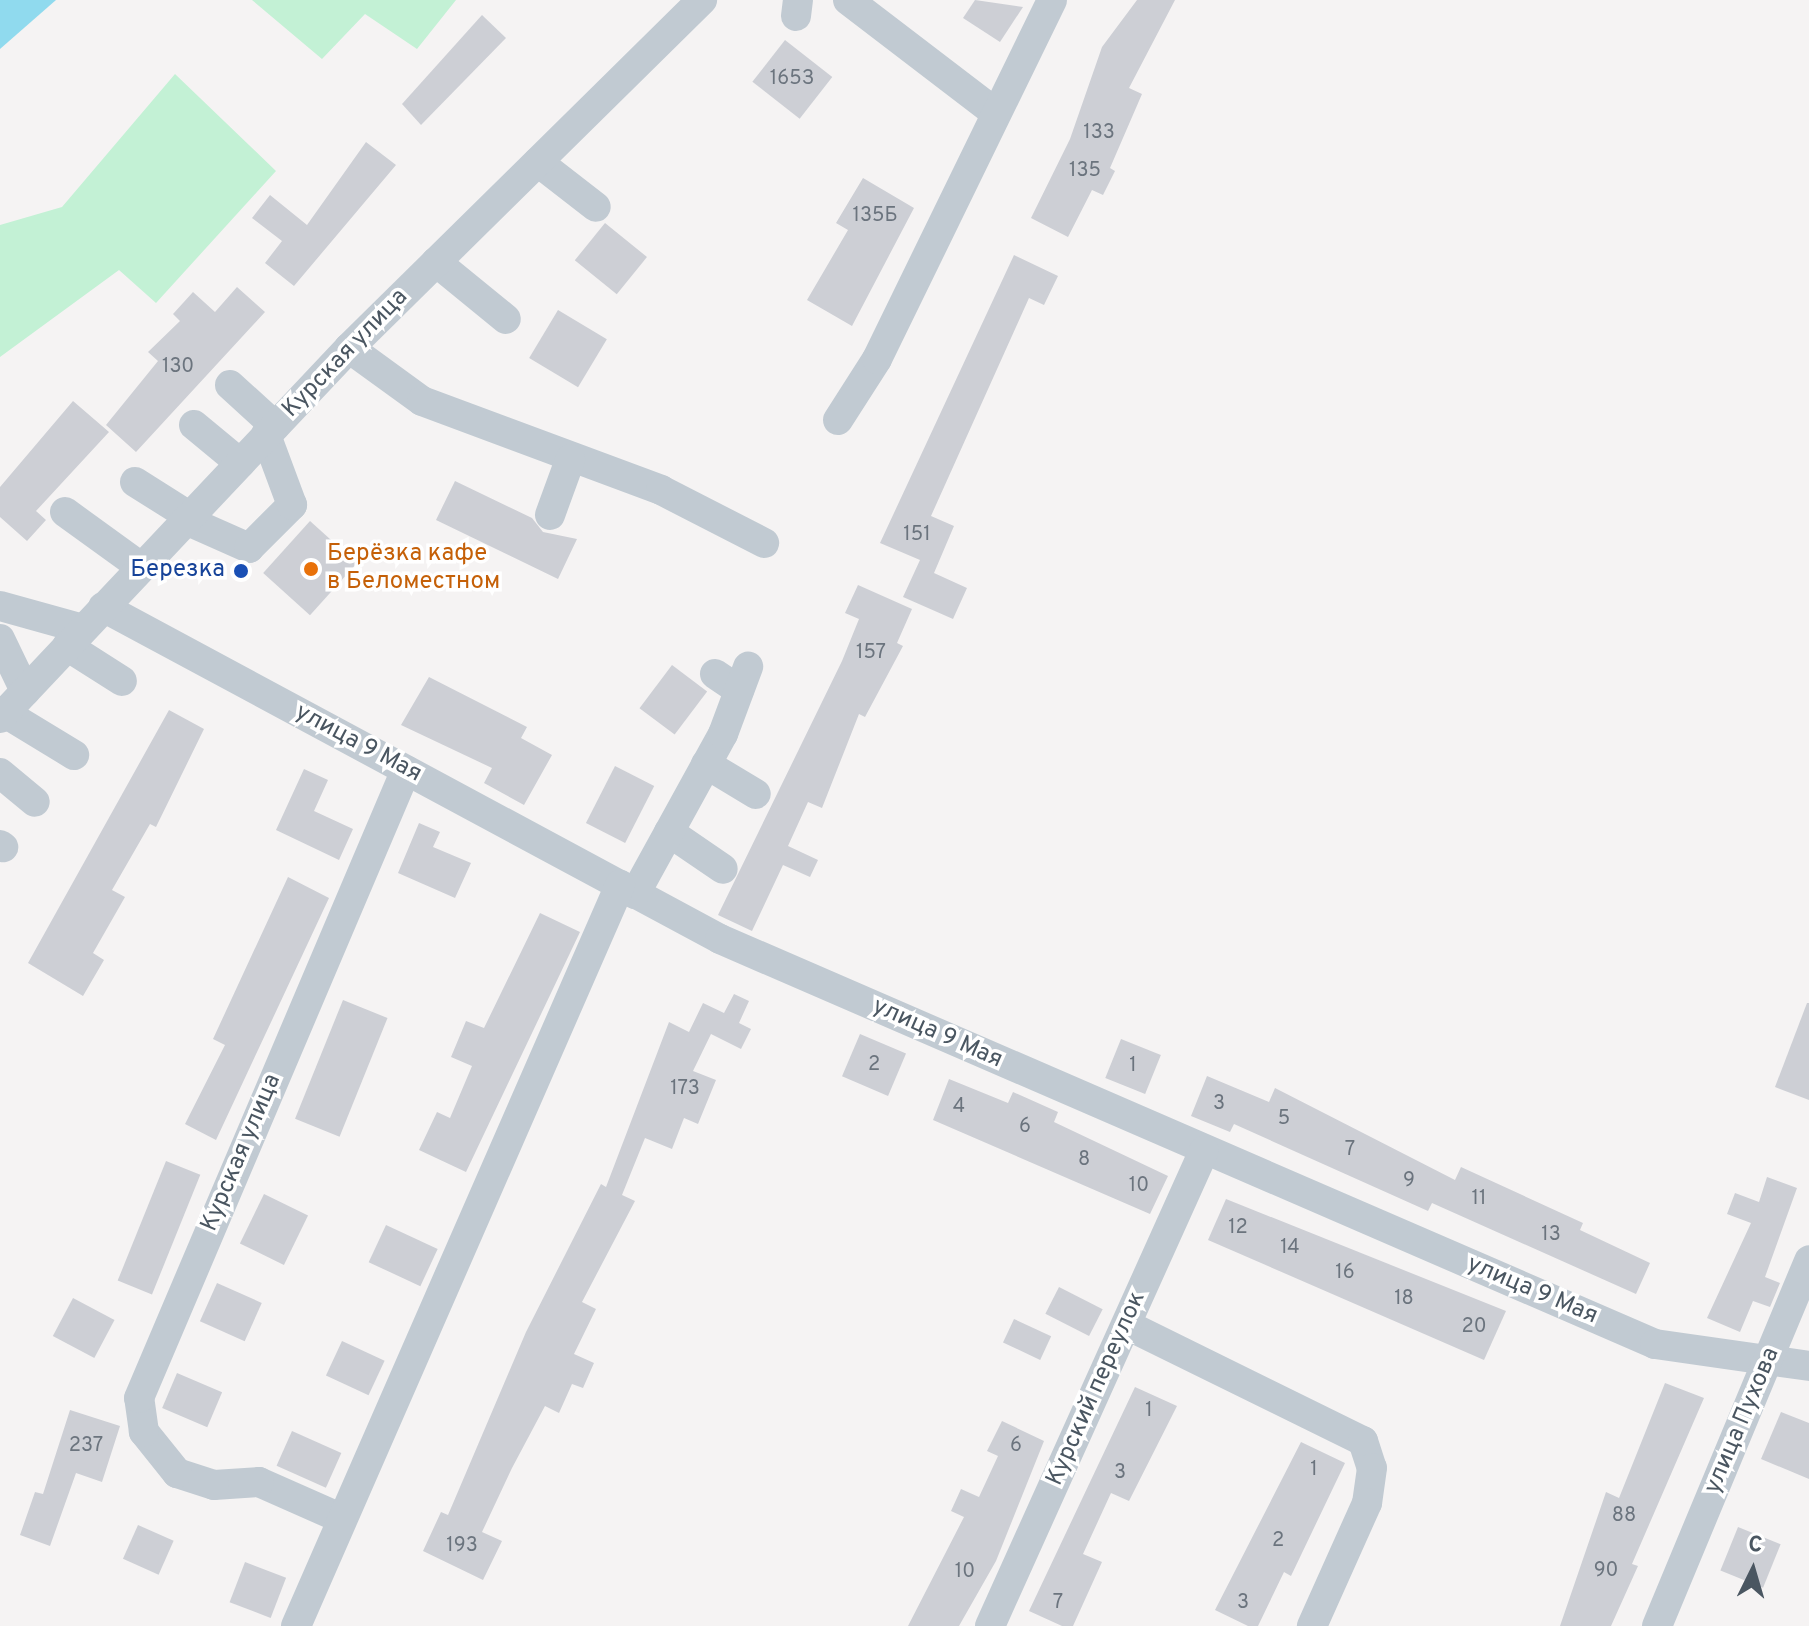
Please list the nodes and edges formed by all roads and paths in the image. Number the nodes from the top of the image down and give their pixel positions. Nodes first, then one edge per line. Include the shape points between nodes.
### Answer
1 (702, 0) edge
2 (848, 0) edge
3 (1052, 0) edge
4 (996, 113) junction
5 (538, 162) junction
6 (596, 207) dead end
7 (436, 262) junction
8 (506, 319) dead end
9 (349, 348) junction
10 (230, 385) dead end
11 (838, 420) dead end
12 (194, 425) dead end
13 (270, 430) junction
14 (570, 460) junction
15 (240, 463) junction
16 (135, 482) dead end
17 (65, 512) dead end
18 (550, 515) dead end
19 (187, 518) junction
20 (764, 543) dead end
21 (141, 567) junction
22 (0, 606) edge
23 (84, 627) junction
24 (0, 639) edge
25 (734, 677) dead end
26 (122, 681) dead end
27 (10, 707) edge
28 (74, 755) dead end
29 (706, 764) junction
30 (406, 770) junction
31 (0, 773) edge
32 (756, 794) dead end
33 (35, 802) dead end
34 (674, 811) junction
35 (723, 869) dead end
36 (627, 890) junction
37 (1204, 1151) junction
38 (1809, 1260) edge
39 (1127, 1325) junction
40 (1769, 1360) junction
41 (1809, 1366) edge
42 (338, 1517) junction
43 (296, 1626) edge
44 (990, 1626) edge
45 (1312, 1626) edge
46 (1657, 1626) edge

1 - 5 street, Курская улица
2 - 4 street
3 - 4 street
4 - 11 street via 877,359
5 - 6 street
5 - 7 street, Курская улица
7 - 8 street
7 - 9 street, Курская улица
9 - 13 street, Курская улица
9 - 14 street via 422,401
10 - 13 street
12 - 15 street
13 - 15 street, Курская улица
13 - 19 street via 292,505 249,548
14 - 18 street
14 - 20 street via 661,490
15 - 19 street, Курская улица
16 - 19 street
17 - 21 street
19 - 21 street, Курская улица
21 - 23 street, Курская улица
22 - 23 street
23 - 26 street
23 - 27 street, Курская улица
23 - 30 street, улица 9 Мая
24 - 27 street
25 - 29 street
27 - 28 street
29 - 32 street
29 - 34 street
30 - 36 street, улица 9 Мая
30 - 42 street, Курская улица via 139,1398 144,1432 177,1473 237,1486 259,1482
31 - 33 street
34 - 35 street
34 - 36 street
36 - 37 street, улица 9 Мая via 720,939
36 - 42 street
37 - 39 street, Курский переулок
37 - 40 street, улица 9 Мая via 1655,1344
38 - 40 street, улица Пухова
39 - 44 street, Курский переулок
39 - 45 street via 1363,1441 1372,1468 1367,1503
40 - 41 street, улица 9 Мая
40 - 46 street, улица Пухова
42 - 43 street

